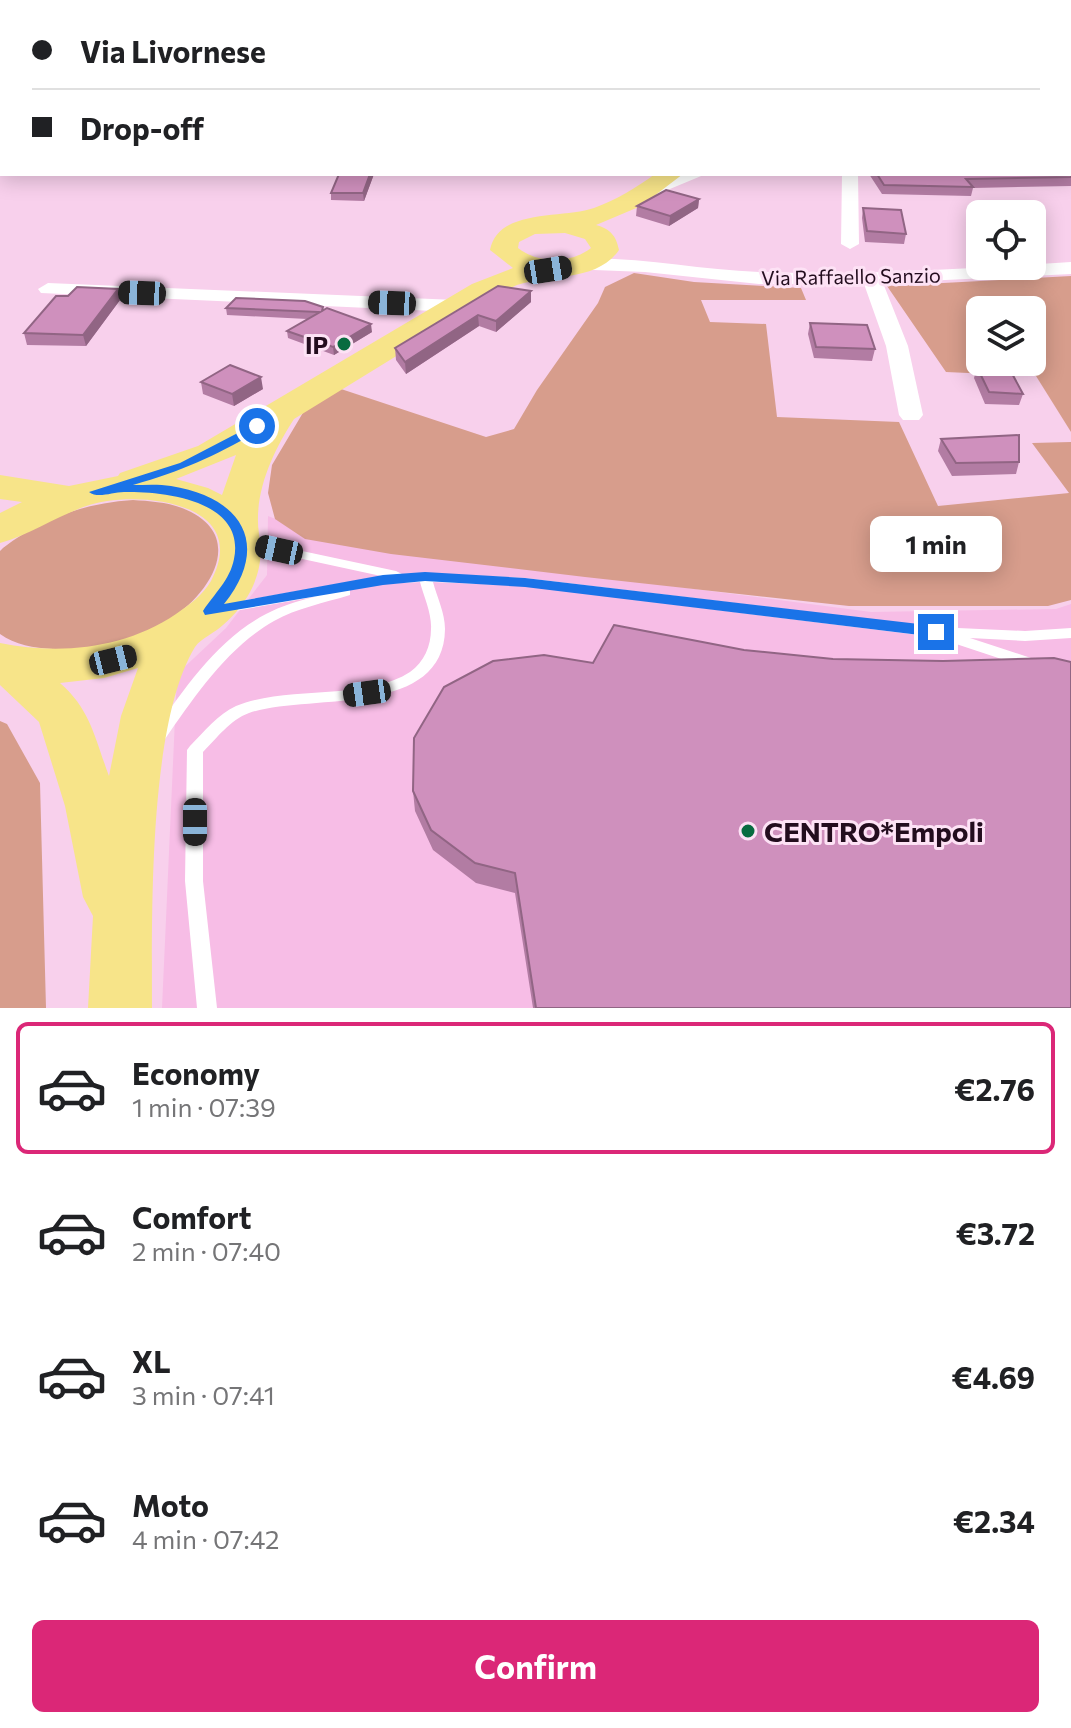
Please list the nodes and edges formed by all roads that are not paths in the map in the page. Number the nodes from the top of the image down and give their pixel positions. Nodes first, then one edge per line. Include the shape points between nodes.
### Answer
1 (668, 176) edge
2 (693, 176) edge
3 (850, 176) edge
4 (647, 193) junction
5 (621, 208) junction
6 (550, 224) junction
7 (604, 242) junction
8 (850, 244) dead end
9 (504, 250) junction
10 (574, 266) junction
11 (1071, 268) edge
12 (679, 271) junction
13 (871, 278) junction
14 (48, 289) dead end
15 (469, 298) junction
16 (280, 412) junction
17 (911, 415) dead end
18 (0, 487) edge
19 (82, 495) junction
20 (0, 530) edge
21 (240, 538) junction
22 (407, 577) junction
23 (425, 577) junction
24 (383, 580) junction
25 (193, 623) junction
26 (936, 632) junction
27 (1071, 633) edge
28 (2, 661) edge
29 (1053, 671) edge
30 (132, 777) junction
31 (121, 940) junction
32 (120, 1008) edge
33 (207, 1008) edge

1 - 4 main road
2 - 4 street
3 - 8 street
4 - 5 main road
5 - 6 main road
5 - 7 main road via 602,226
6 - 7 main road via 582,228
6 - 9 main road via 513,233
7 - 10 main road via 599,256
7 - 12 street, Via Raffaello Sanzio via 633,259
9 - 10 main road via 537,266
9 - 15 main road via 496,275
10 - 12 street, Via Raffaello Sanzio via 606,263
10 - 15 main road via 509,278
11 - 13 street, Via Raffaello Sanzio
12 - 13 street, Via Raffaello Sanzio
13 - 17 street via 897,346
14 - 15 street
15 - 16 main road
16 - 19 main road via 185,466
16 - 21 main road via 248,463
18 - 19 main road
19 - 20 main road
19 - 21 main road via 147,487 192,495 225,514
21 - 22 lane
21 - 25 main road via 242,558 232,584
22 - 23 lane
22 - 24 lane
23 - 26 lane via 525,582
23 - 33 lane via 438,632 434,654 419,674 367,693 275,701 241,710 195,750 194,881
24 - 25 lane
24 - 30 lane via 256,625 199,685
25 - 28 main road via 136,654 90,666 45,668
25 - 30 main road via 156,679
26 - 27 lane
26 - 29 lane
28 - 31 main road via 61,713 92,806
30 - 31 main road
31 - 32 main road

